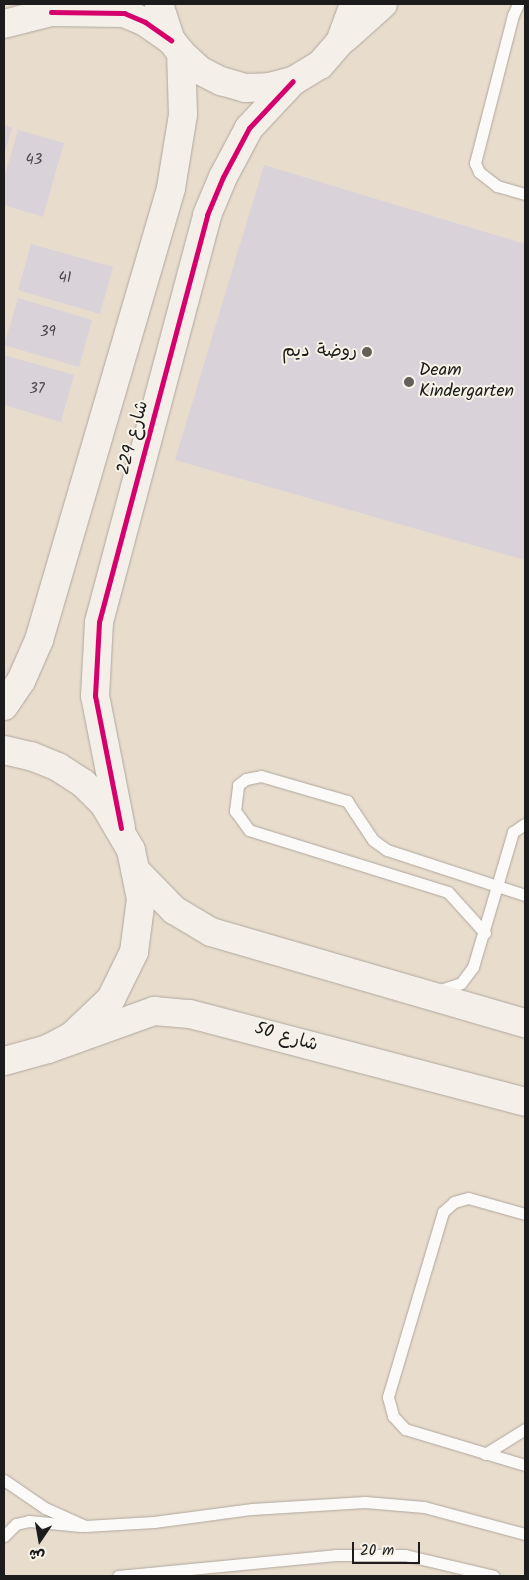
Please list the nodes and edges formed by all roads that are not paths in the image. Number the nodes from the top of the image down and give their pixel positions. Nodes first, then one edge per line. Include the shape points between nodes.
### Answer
1 (159, 4) edge
2 (354, 4) edge
3 (383, 4) edge
4 (518, 4) edge
5 (59, 8) edge
6 (4, 24) edge
7 (340, 42) junction
8 (176, 46) junction
9 (293, 81) junction
10 (525, 194) edge
11 (4, 706) edge
12 (4, 750) edge
13 (525, 824) edge
14 (121, 828) junction
15 (514, 832) junction
16 (525, 835) edge
17 (138, 873) junction
18 (499, 888) junction
19 (525, 895) edge
20 (485, 933) junction
21 (425, 994) junction
22 (525, 1023) edge
23 (48, 1049) junction
24 (4, 1061) edge
25 (525, 1102) edge
26 (525, 1214) edge
27 (525, 1429) edge
28 (485, 1454) junction
29 (525, 1465) edge
30 (4, 1480) edge
31 (85, 1526) junction
32 (525, 1534) edge
33 (4, 1536) edge
34 (118, 1576) edge
35 (494, 1576) edge

1 - 8 street
2 - 7 street
3 - 7 street
4 - 10 lane via 512,15 475,163 479,172 497,186
5 - 6 street
5 - 8 street via 124,13 146,22
7 - 9 street via 320,66
8 - 9 street via 199,70 221,81 245,88 269,88
8 - 11 street, شارع 229 via 183,115 171,188 39,640 21,681
9 - 14 street, شارع 229 via 249,128 207,215 98,622 95,696
12 - 14 street via 58,767 82,783 104,804
13 - 15 lane
14 - 17 street
15 - 16 lane
15 - 18 lane
17 - 21 street via 174,910 211,932
17 - 23 street via 140,926 124,976 93,1019
18 - 19 lane
18 - 20 lane
18 - 20 lane via 387,850 373,840 347,801 261,776 246,779 238,785 235,811 249,830 448,892
20 - 21 lane via 472,967 461,983
21 - 22 street
23 - 24 street
23 - 25 street, شارع 50 via 154,1011 190,1014
26 - 28 lane via 468,1198 454,1202 443,1212 388,1397 393,1416 405,1429
27 - 28 lane
28 - 29 lane
30 - 31 lane via 45,1508
31 - 32 lane via 154,1522 252,1509 365,1502 424,1507
31 - 33 lane via 29,1521 16,1524
34 - 35 lane via 335,1555 405,1556

